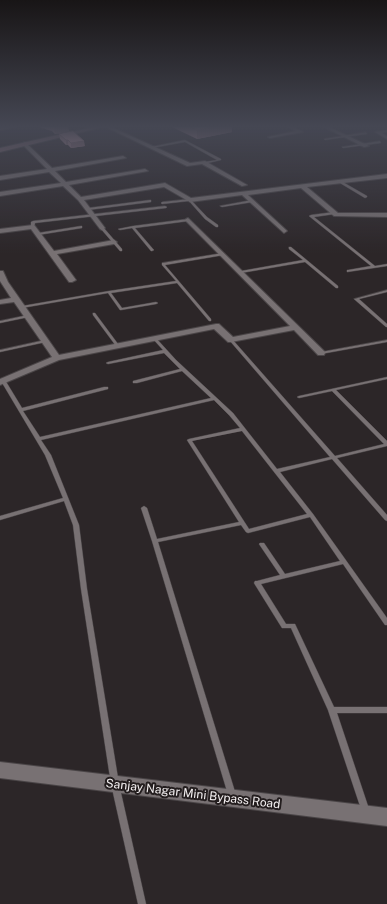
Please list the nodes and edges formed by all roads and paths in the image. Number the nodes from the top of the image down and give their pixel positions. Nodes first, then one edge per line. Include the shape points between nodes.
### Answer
1 (56, 169) edge
2 (216, 169) edge
3 (51, 170) junction
4 (145, 171) dead end
5 (387, 176) edge
6 (0, 178) edge
7 (341, 182) junction
8 (65, 184) junction
9 (244, 185) dead end
10 (302, 186) junction
11 (243, 193) junction
12 (0, 194) edge
13 (366, 197) dead end
14 (80, 199) junction
15 (190, 200) junction
16 (150, 201) dead end
17 (252, 201) junction
18 (162, 203) dead end
19 (222, 206) dead end
20 (165, 207) dead end
21 (88, 209) junction
22 (334, 213) junction
23 (92, 215) junction
24 (387, 215) edge
25 (188, 220) joint
26 (217, 226) dead end
27 (33, 227) junction
28 (81, 227) dead end
29 (133, 227) junction
30 (102, 228) joint
31 (120, 229) dead end
32 (0, 231) edge
33 (284, 231) dead end
34 (38, 234) junction
35 (114, 242) junction
36 (290, 248) dead end
37 (121, 250) dead end
38 (152, 250) dead end
39 (53, 253) junction
40 (223, 254) junction
41 (306, 261) junction
42 (387, 265) edge
43 (374, 267) junction
44 (348, 271) dead end
45 (240, 272) junction
46 (0, 273) edge
47 (72, 280) dead end
48 (178, 282) junction
49 (337, 287) dead end
50 (387, 291) edge
51 (109, 292) junction
52 (16, 299) junction
53 (0, 302) edge
54 (156, 303) dead end
55 (22, 308) junction
56 (94, 314) dead end
57 (28, 316) junction
58 (210, 320) dead end
59 (0, 322) edge
60 (387, 326) edge
61 (296, 327) junction
62 (154, 338) junction
63 (230, 340) junction
64 (45, 341) junction
65 (387, 341) edge
66 (117, 345) junction
67 (0, 351) edge
68 (166, 352) junction
69 (321, 353) joint
70 (57, 358) junction
71 (108, 363) dead end
72 (183, 369) junction
73 (387, 378) edge
74 (2, 381) edge
75 (135, 382) dead end
76 (106, 388) dead end
77 (333, 390) junction
78 (299, 397) dead end
79 (214, 399) junction
80 (21, 410) junction
81 (243, 429) junction
82 (38, 439) junction
83 (387, 444) edge
84 (333, 458) junction
85 (276, 471) junction
86 (66, 499) junction
87 (144, 508) dead end
88 (310, 515) junction
89 (0, 518) edge
90 (387, 519) edge
91 (243, 523) junction
92 (155, 541) junction
93 (262, 544) dead end
94 (344, 562) junction
95 (284, 577) junction
96 (384, 614) edge
97 (387, 623) edge
98 (332, 710) junction
99 (387, 710) edge
100 (0, 770) edge
101 (116, 784) junction
102 (233, 798) junction
103 (367, 815) junction
104 (387, 817) edge
105 (142, 904) edge

1 - 3 street
2 - 9 street
3 - 6 street
3 - 8 street
4 - 8 street
5 - 7 street
7 - 10 street
7 - 13 lane
8 - 12 street
8 - 14 street
10 - 11 street
10 - 22 street
11 - 15 street
11 - 17 street
14 - 15 street via 164,185
14 - 21 street
15 - 18 lane
15 - 26 lane
16 - 21 lane
17 - 19 lane
17 - 33 street
20 - 23 lane
21 - 23 street
22 - 24 street
22 - 43 lane via 311,216
23 - 27 lane via 33,222
23 - 30 street
25 - 29 lane
25 - 40 street
27 - 32 street
27 - 34 street
28 - 34 lane
29 - 31 lane
29 - 38 lane
30 - 35 lane
34 - 39 street
35 - 37 lane
35 - 39 street
36 - 41 lane
39 - 47 street
40 - 45 street
40 - 48 lane via 163,264
41 - 45 lane
41 - 49 lane
42 - 43 lane
43 - 44 lane
45 - 61 street
46 - 52 street
48 - 51 lane
48 - 58 lane
50 - 60 lane via 356,299
51 - 54 lane via 121,309
51 - 55 lane
52 - 53 street
52 - 55 street
55 - 57 street
56 - 66 lane
57 - 59 lane
57 - 64 street
61 - 63 street
61 - 69 street
62 - 63 street via 216,326
62 - 66 street
62 - 68 lane
63 - 84 lane
64 - 67 lane
64 - 70 street
65 - 69 lane
66 - 70 street
68 - 71 lane
68 - 72 lane
70 - 74 street
72 - 75 lane
72 - 79 lane
73 - 77 lane
74 - 80 lane
76 - 80 lane
77 - 78 lane
77 - 83 lane
79 - 81 lane
79 - 82 lane
80 - 82 lane
81 - 85 lane
81 - 91 lane via 189,440
82 - 86 lane via 48,455
83 - 84 lane
84 - 85 lane
84 - 90 lane
85 - 88 lane
86 - 89 lane
86 - 101 lane via 76,525
87 - 92 lane
88 - 91 lane via 248,531
88 - 94 lane
91 - 92 lane
92 - 102 lane
93 - 95 lane
94 - 95 lane
94 - 96 lane
95 - 98 lane via 257,584 284,626 293,626
96 - 97 lane
98 - 99 lane
98 - 103 lane
100 - 101 street, Sanjay Nagar Mini Bypass Road
101 - 102 street, Sanjay Nagar Mini Bypass Road
101 - 105 lane
102 - 103 street, Sanjay Nagar Mini Bypass Road
103 - 104 street, Sanjay Nagar Mini Bypass Road

